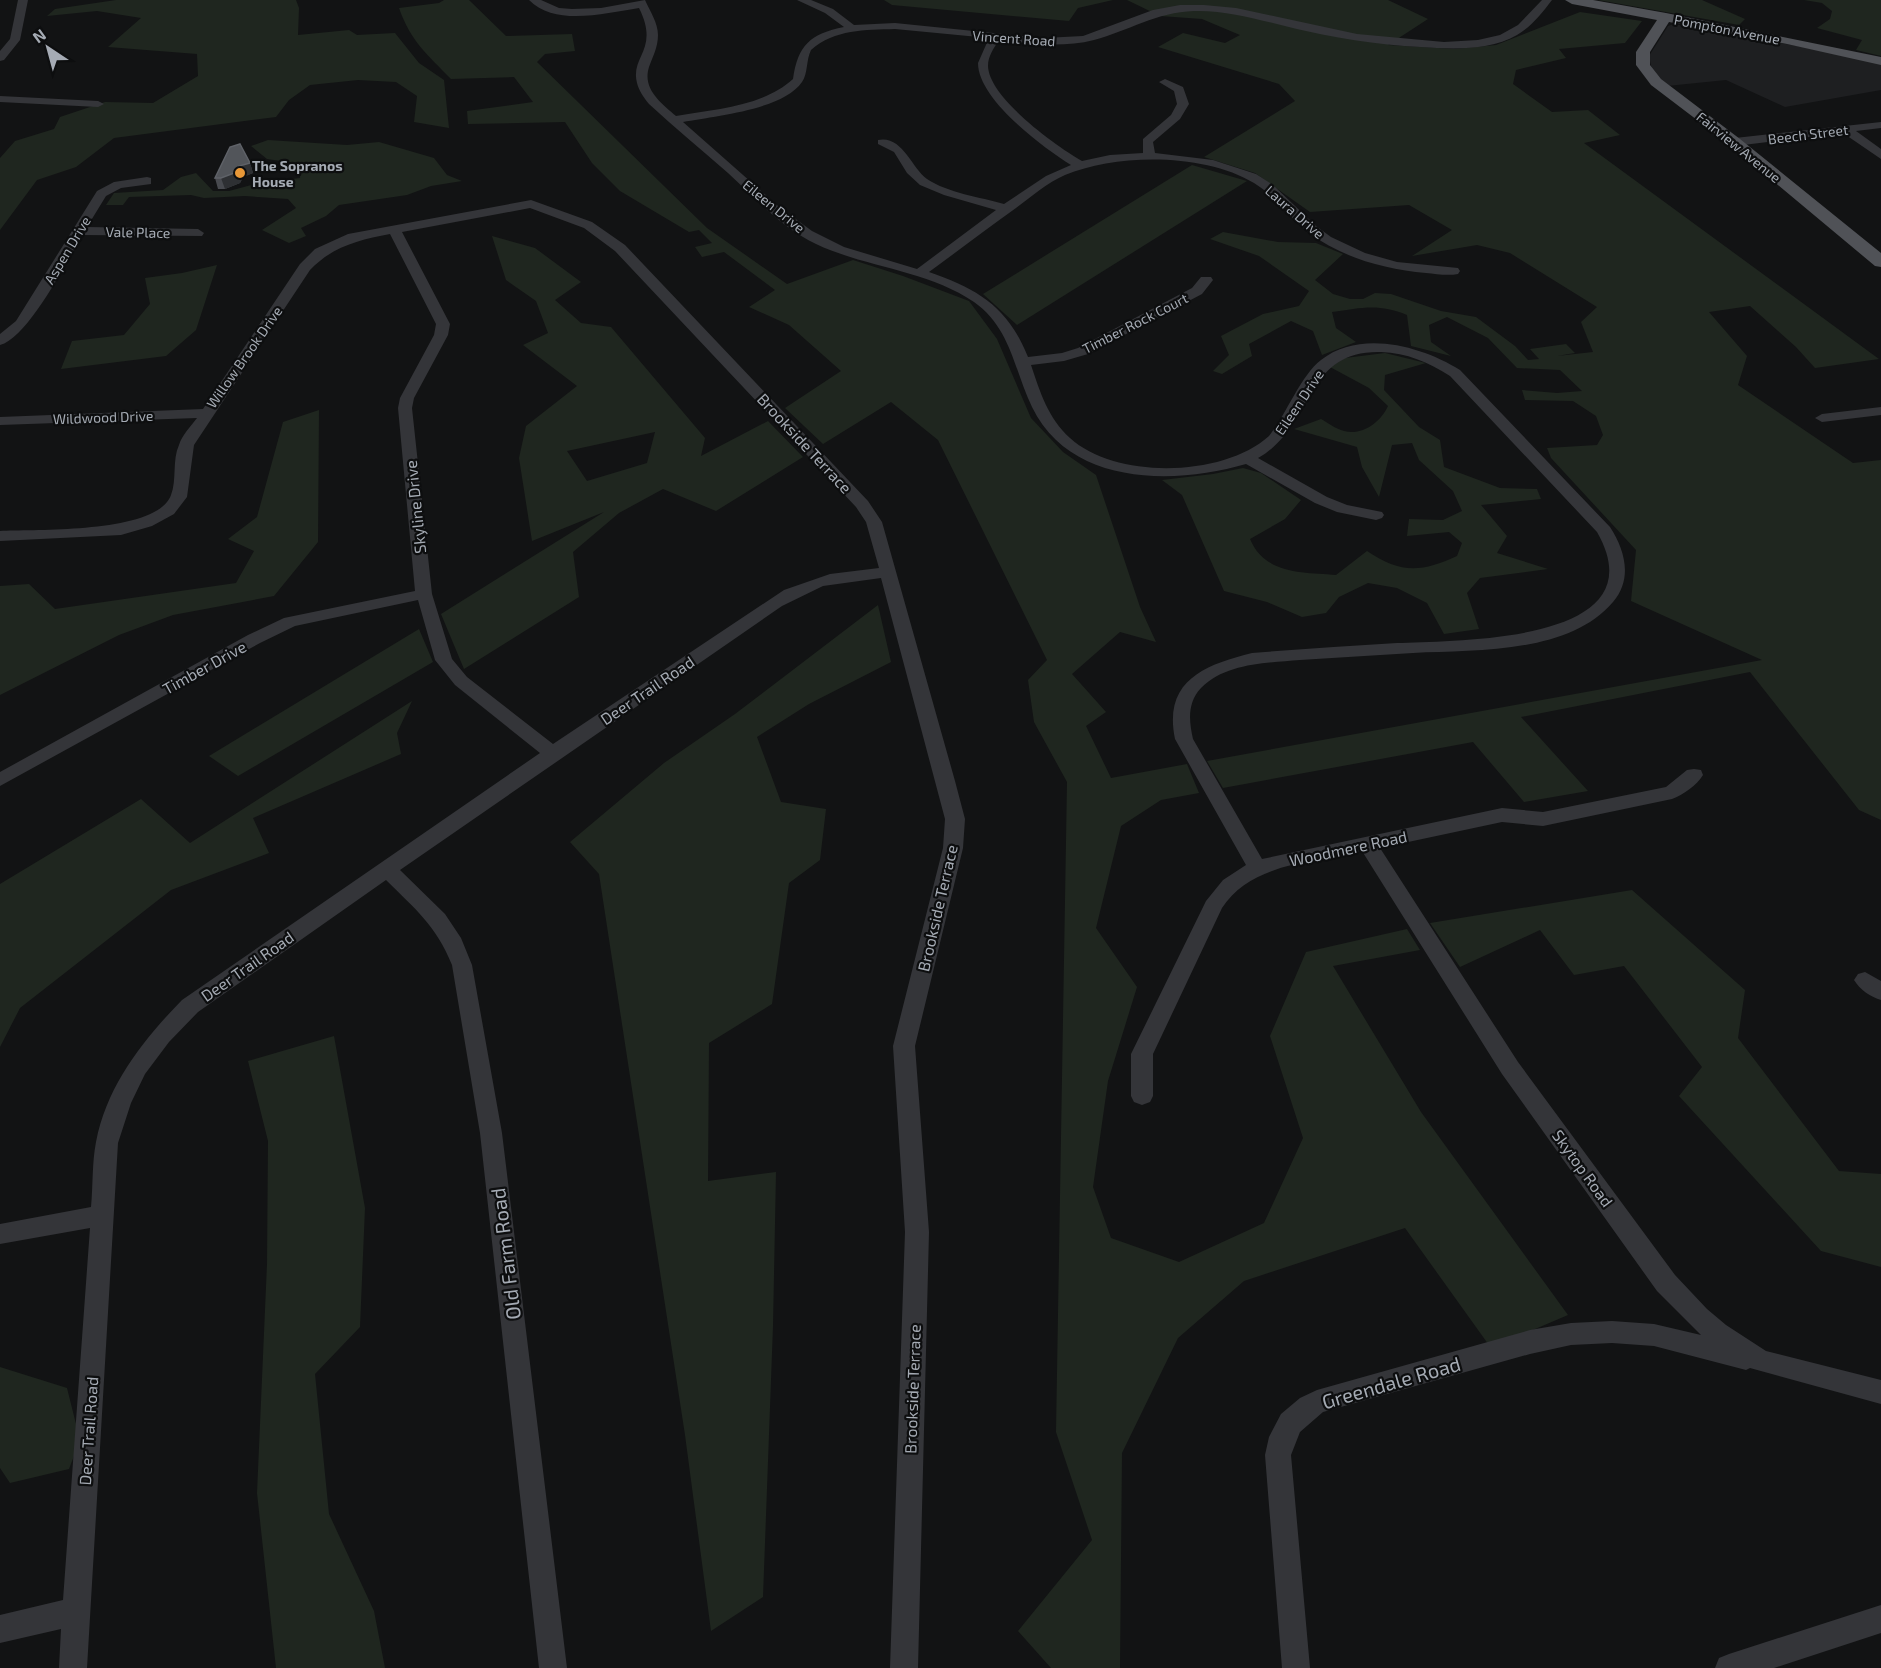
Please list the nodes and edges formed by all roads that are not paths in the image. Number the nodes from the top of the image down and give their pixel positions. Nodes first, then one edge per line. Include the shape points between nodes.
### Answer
1 (23, 0) edge
2 (534, 0) edge
3 (802, 0) edge
4 (1547, 0) edge
5 (1572, 0) edge
6 (641, 2) edge
7 (1666, 17) junction
8 (852, 28) junction
9 (995, 37) junction
10 (0, 58) edge
11 (1881, 61) edge
12 (1166, 82) dead end
13 (0, 99) edge
14 (98, 104) dead end
15 (675, 120) junction
16 (1881, 125) edge
17 (1845, 129) junction
18 (882, 142) dead end
19 (1735, 142) junction
20 (1881, 155) edge
21 (1150, 157) junction
22 (1080, 165) junction
23 (147, 181) dead end
24 (531, 204) joint
25 (1006, 209) junction
26 (394, 229) junction
27 (78, 231) junction
28 (198, 233) dead end
29 (1874, 250) edge
30 (1881, 262) edge
31 (1453, 271) dead end
32 (918, 274) junction
33 (1206, 280) dead end
34 (0, 341) edge
35 (1023, 362) junction
36 (1881, 411) edge
37 (206, 413) junction
38 (1822, 418) dead end
39 (0, 421) edge
40 (1248, 458) junction
41 (1376, 515) dead end
42 (0, 536) edge
43 (888, 572) junction
44 (424, 594) junction
45 (553, 753) junction
46 (1694, 775) dead end
47 (0, 780) edge
48 (1367, 844) junction
49 (1257, 868) junction
50 (387, 869) junction
51 (1142, 1096) dead end
52 (102, 1215) junction
53 (0, 1234) edge
54 (1760, 1361) junction
55 (1881, 1392) edge
56 (76, 1611) junction
57 (1881, 1619) edge
58 (0, 1629) edge
59 (73, 1668) edge
60 (553, 1668) edge
61 (904, 1668) edge
62 (1296, 1668) edge
63 (1729, 1668) edge

1 - 10 street via 15,40
2 - 6 street via 547,8 572,11
3 - 8 street via 829,11
4 - 9 street, Vincent Road via 1510,35 1466,45 1356,37 1240,11 1205,8 1155,13 1107,34 1080,40 1038,42
5 - 7 main road, Pompton Avenue
6 - 15 street, Eileen Drive via 653,34 642,82 650,98
7 - 11 main road, Pompton Avenue
7 - 19 main road, Fairview Avenue via 1644,48 1645,69 1660,87
8 - 9 street, Vincent Road via 896,26
8 - 15 street, Vincent Road via 830,33 810,44 803,54 798,80 778,94
9 - 22 street via 983,64 990,84 1027,129
12 - 21 street via 1179,89 1183,104 1176,117 1147,141
13 - 14 street
15 - 32 street, Eileen Drive via 798,228 846,252
16 - 17 street, Beech Street
17 - 19 street, Beech Street
17 - 20 street
18 - 25 street via 898,150 924,182
19 - 29 main road, Fairview Avenue
21 - 22 street, Laura Drive
21 - 31 street, Laura Drive via 1208,163 1251,177 1268,187 1319,235 1352,251 1425,270
22 - 25 street, Laura Drive via 1052,177
23 - 27 street, Aspen Drive via 124,183 104,192
24 - 26 street, Willow Brook Drive
24 - 43 street, Brookside Terrace via 588,225 620,248 862,504 874,522
25 - 32 street, Laura Drive
26 - 37 street, Willow Brook Drive via 344,240 309,262
26 - 44 street, Skyline Drive via 443,324 405,408
27 - 28 street, Vale Place
27 - 34 street, Aspen Drive via 21,324
29 - 30 main road, Fairview Avenue
32 - 35 street, Eileen Drive via 988,306 1009,327
33 - 35 street, Timber Rock Court via 1197,291 1083,351
35 - 40 street, Eileen Drive via 1048,425 1071,446 1092,457 1133,469 1177,472 1221,467
36 - 38 street
37 - 39 street, Wildwood Drive
37 - 42 street, Willow Brook Drive via 186,446 179,497 157,518 121,530
40 - 41 street via 1321,500
40 - 49 street, Eileen Drive via 1278,435 1321,368 1331,359 1364,349 1385,348 1415,354 1441,364 1461,378 1597,521 1615,550 1618,570 1614,589 1601,607 1577,624 1545,636 1252,659 1226,665 1196,683 1181,708 1180,729
43 - 45 street, Deer Trail Road via 828,578 797,590
43 - 61 street, Brookside Terrace via 955,819 953,848 904,1047 917,1232
44 - 45 street, Skyline Drive via 444,660 461,681
44 - 47 street, Timber Drive via 290,622
45 - 50 street, Deer Trail Road
46 - 48 street, Woodmere Road via 1672,792 1543,819 1503,815
48 - 49 street, Woodmere Road
48 - 54 street, Skytop Road via 1510,1068 1666,1283 1698,1317
49 - 51 street, Woodmere Road via 1235,880 1213,906 1142,1054
50 - 52 street, Deer Trail Road via 190,1006 153,1044 128,1082 111,1123
50 - 60 street, Old Farm Road via 438,919 452,938 462,965 492,1133
52 - 53 street
52 - 56 street, Deer Trail Road
54 - 55 street, Skytop Road
54 - 62 street, Greendale Road via 1654,1335 1571,1334 1317,1402 1296,1415 1279,1444 1278,1466
56 - 58 street
56 - 59 street, Deer Trail Road
57 - 63 street

